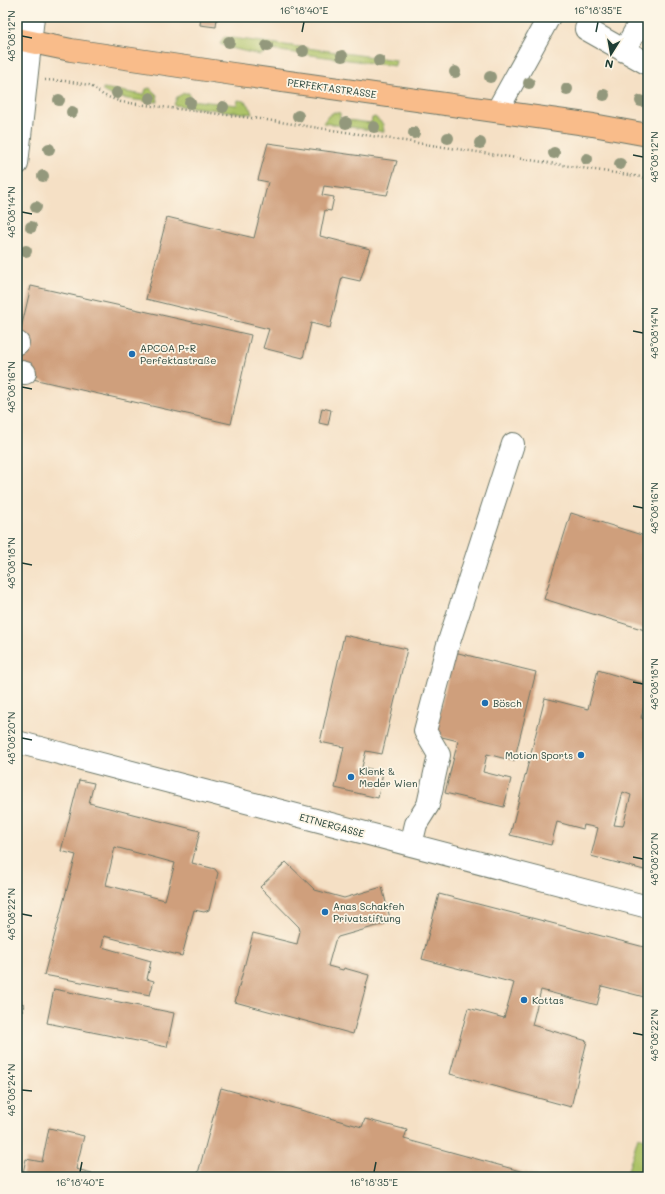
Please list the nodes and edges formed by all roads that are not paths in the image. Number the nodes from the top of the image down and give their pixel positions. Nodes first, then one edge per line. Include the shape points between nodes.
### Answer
1 (33, 17) edge
2 (548, 17) edge
3 (592, 17) edge
4 (643, 17) edge
5 (23, 40) edge
6 (624, 51) junction
7 (648, 64) edge
8 (497, 111) junction
9 (648, 135) edge
10 (17, 164) edge
11 (513, 444) dead end
12 (17, 742) edge
13 (411, 845) junction
14 (648, 907) edge

1 - 5 street
2 - 8 street
3 - 6 street via 586,30
4 - 6 street
5 - 8 main road, PERFEKTASTRASSE via 65,49
5 - 10 street via 26,78
6 - 7 street
8 - 9 main road, PERFEKTASTRASSE
11 - 13 street via 447,648 425,731 439,756 428,805 416,824
12 - 13 street, EITNERGASSE
13 - 14 street, EITNERGASSE

